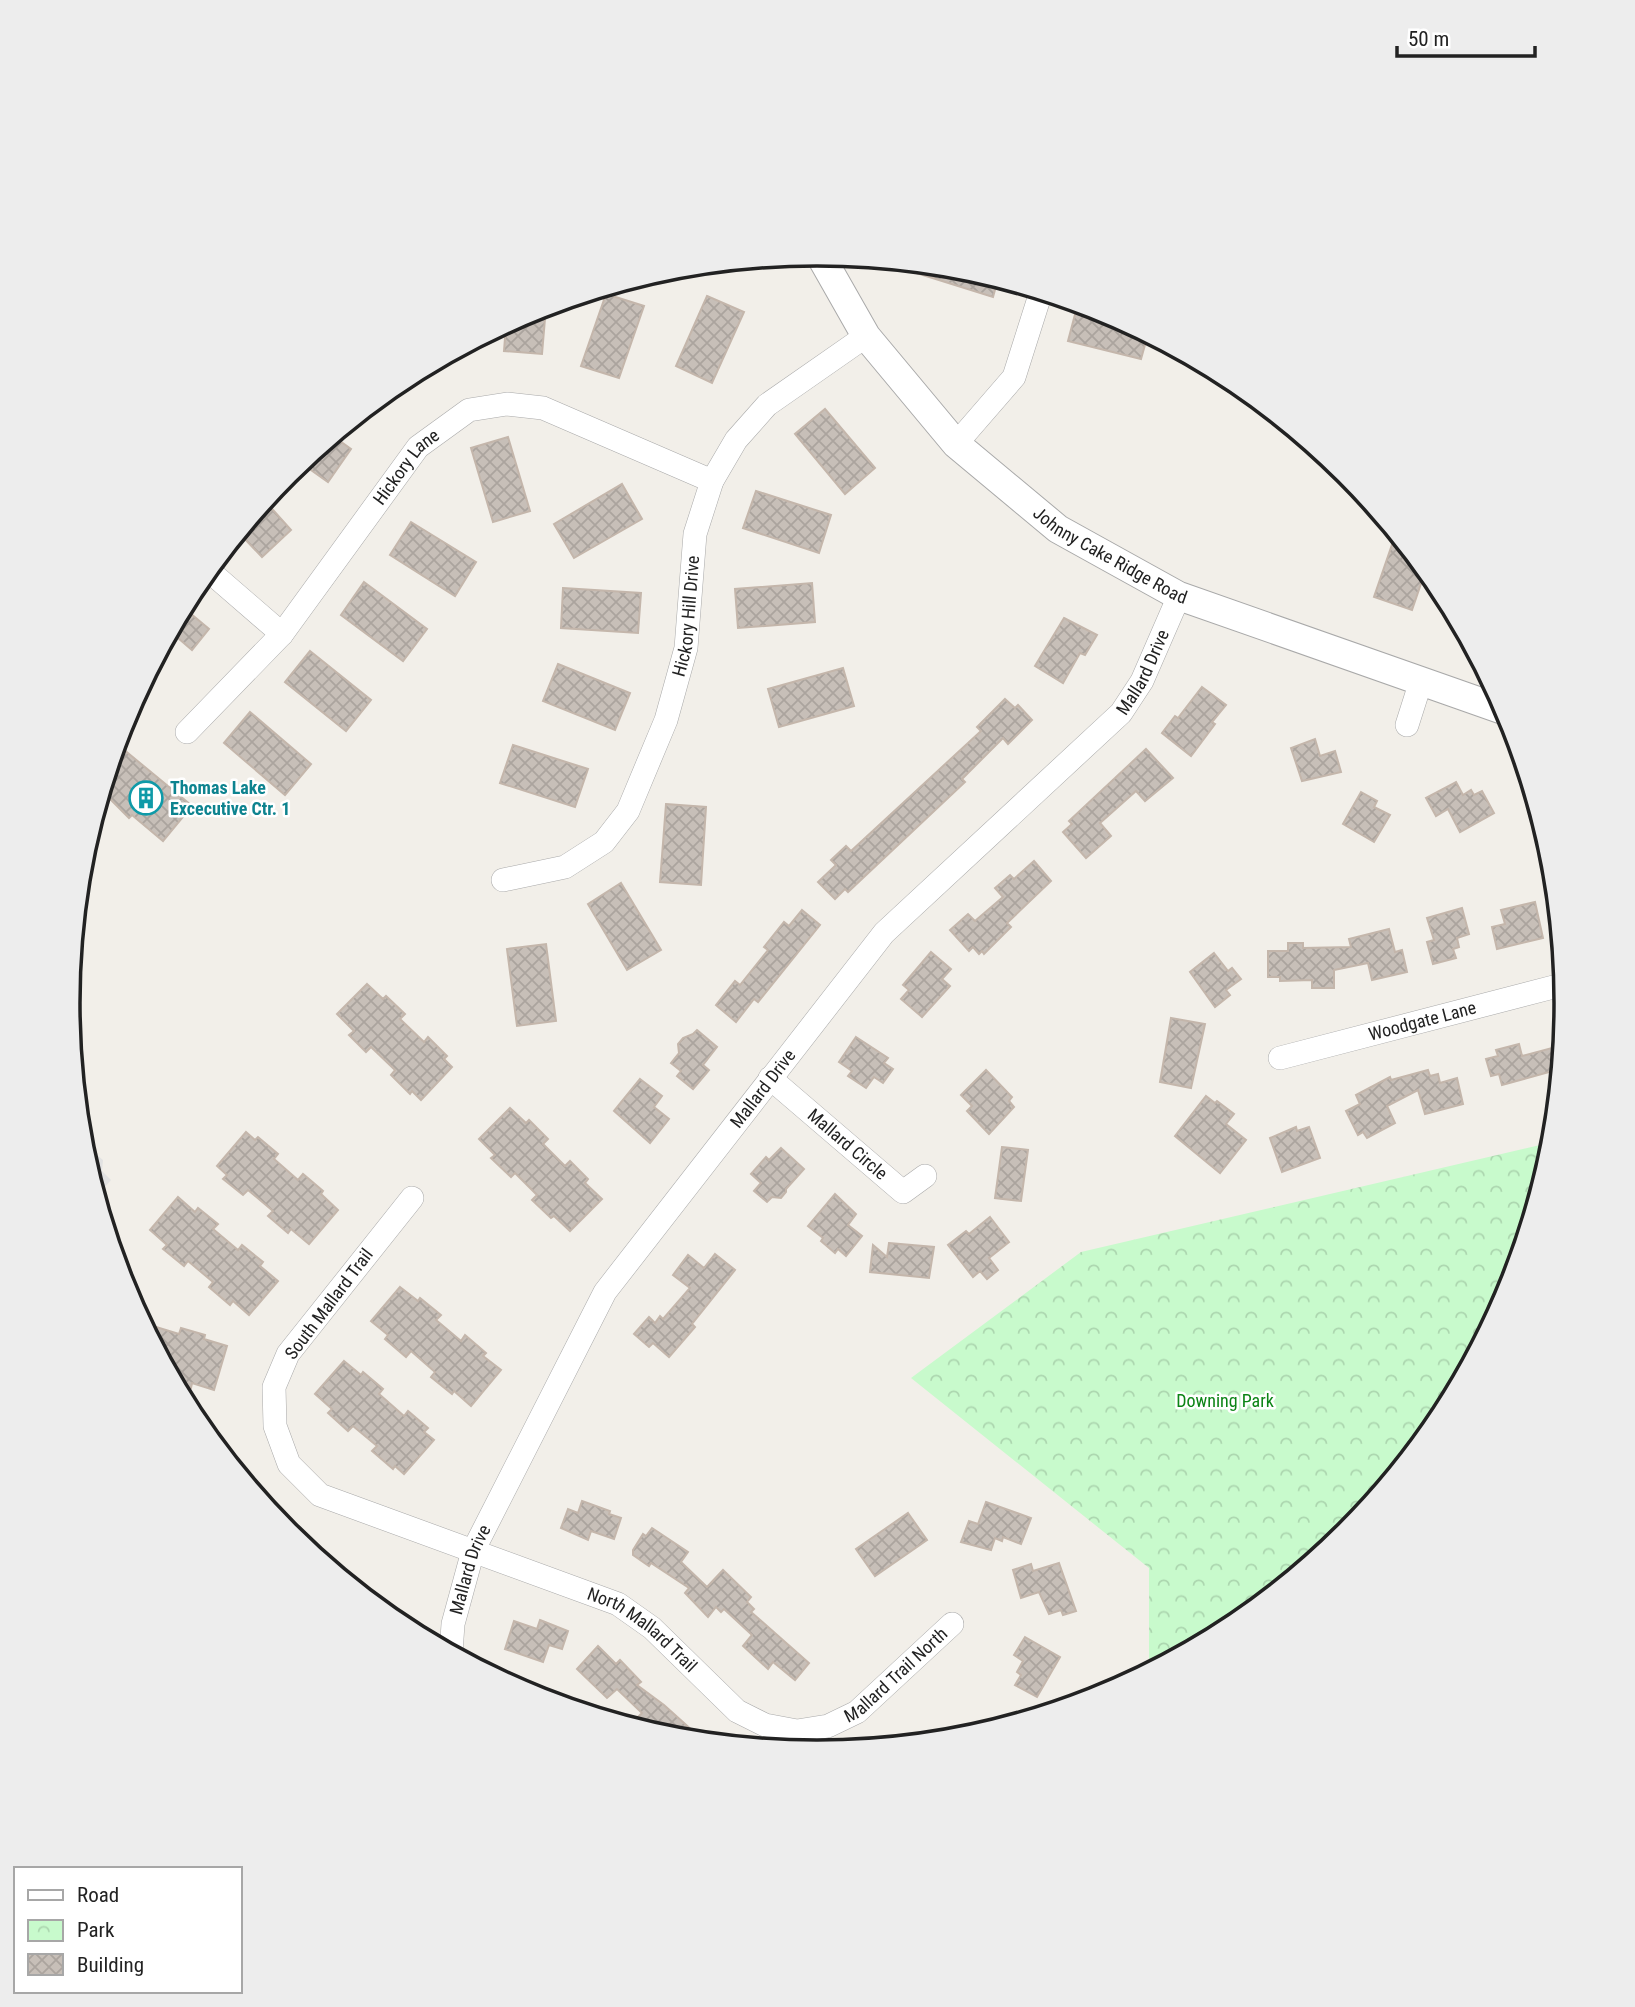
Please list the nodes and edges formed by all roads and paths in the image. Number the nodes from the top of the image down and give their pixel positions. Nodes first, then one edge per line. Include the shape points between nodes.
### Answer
1 (827, 266) edge
2 (1038, 301) edge
3 (866, 336) junction
4 (956, 444) junction
5 (712, 481) junction
6 (217, 578) edge
7 (1179, 596) junction
8 (282, 634) junction
9 (1421, 681) junction
10 (1491, 705) edge
11 (1406, 724) dead end
12 (187, 732) dead end
13 (503, 880) dead end
14 (1554, 987) edge
15 (1280, 1058) dead end
16 (771, 1078) junction
17 (925, 1176) dead end
18 (412, 1198) dead end
19 (473, 1551) junction
20 (952, 1624) dead end
21 (452, 1643) edge
22 (795, 1740) edge
23 (799, 1740) edge

1 - 3 street, Johnny Cake Ridge Road
2 - 4 street via 1014,377
3 - 4 street, Johnny Cake Ridge Road
3 - 5 street, Hickory Hill Drive via 767,405 736,440
4 - 7 street, Johnny Cake Ridge Road via 1058,529
5 - 8 street, Hickory Lane via 543,408 507,404 469,410 418,447
5 - 13 street, Hickory Hill Drive via 695,534 686,648 666,720 628,811 604,842 565,867
6 - 8 street
7 - 9 street, Johnny Cake Ridge Road
7 - 16 street, Mallard Drive via 1142,681 1121,713 884,933
8 - 12 street, Hickory Lane
9 - 10 street, Johnny Cake Ridge Road
9 - 11 street
14 - 15 street, Woodgate Lane
16 - 17 street, Mallard Circle via 903,1192
16 - 19 street, Mallard Drive via 605,1292
18 - 19 street, South Mallard Trail via 288,1354 274,1387 275,1426 289,1464 320,1495
19 - 21 street, Mallard Drive
19 - 22 street, North Mallard Trail via 618,1604 652,1628 737,1711
20 - 23 street, Mallard Trail North via 858,1712

